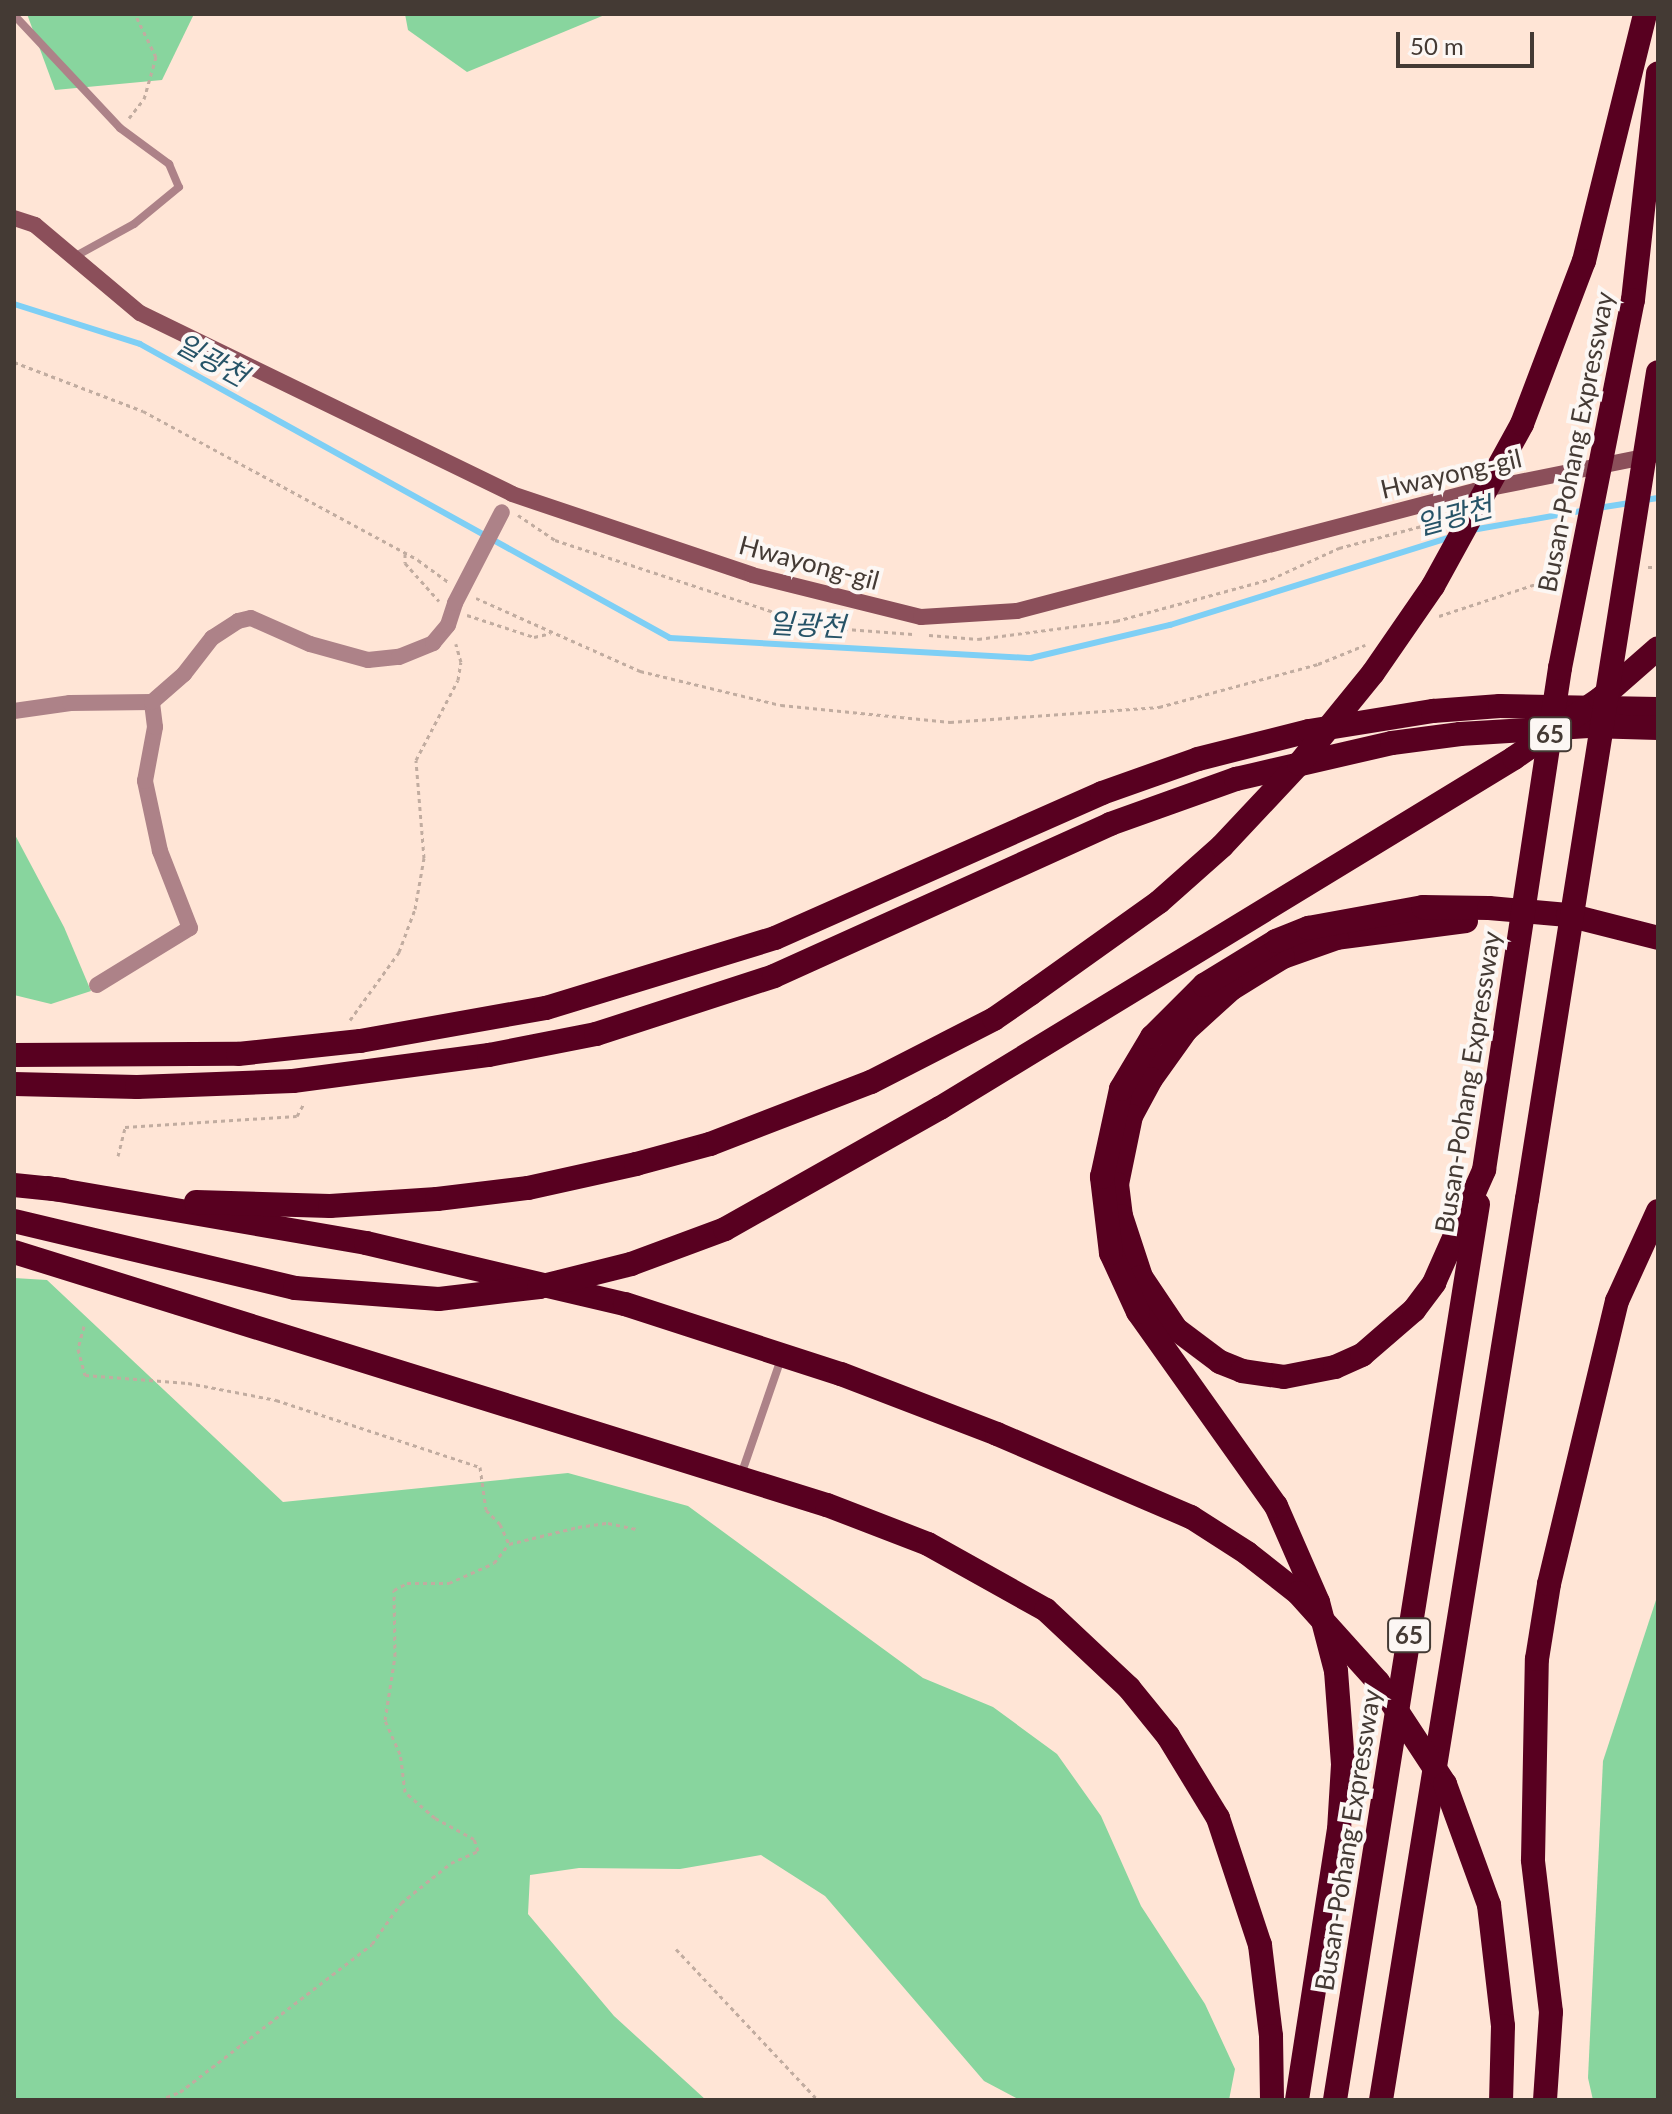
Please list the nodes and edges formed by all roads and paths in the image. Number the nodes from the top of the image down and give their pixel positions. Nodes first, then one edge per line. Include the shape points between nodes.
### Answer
1 (135, 14) edge
2 (1645, 14) edge
3 (14, 15) edge
4 (1658, 73) edge
5 (120, 128) junction
6 (14, 218) edge
7 (74, 257) junction
8 (1658, 372) edge
9 (1658, 454) edge
10 (512, 494) junction
11 (508, 512) junction
12 (1447, 519) dead end
13 (405, 554) dead end
14 (451, 613) junction
15 (551, 633) dead end
16 (1658, 648) edge
17 (152, 702) junction
18 (1658, 709) edge
19 (14, 711) edge
20 (1658, 728) edge
21 (1658, 938) edge
22 (1658, 955) edge
23 (97, 985) dead end
24 (346, 1027) dead end
25 (14, 1055) edge
26 (14, 1084) edge
27 (303, 1105) dead end
28 (118, 1156) dead end
29 (1484, 1170) junction
30 (14, 1185) edge
31 (48, 1188) junction
32 (1658, 1211) edge
33 (14, 1221) edge
34 (14, 1252) edge
35 (84, 1326) dead end
36 (782, 1355) junction
37 (740, 1477) junction
38 (637, 1529) dead end
39 (509, 1544) junction
40 (676, 1949) dead end
41 (159, 2100) edge
42 (818, 2100) edge
43 (1272, 2100) edge
44 (1297, 2100) edge
45 (1335, 2100) edge
46 (1381, 2100) edge
47 (1501, 2100) edge
48 (1545, 2100) edge

1 - 5 path via 156,57 144,99
2 - 31 highway, bridge via 1584,261 1522,424 1433,586 1373,673 1299,764 1222,846 1159,902 1030,994 933,1052 710,1144 528,1188 330,1206 208,1203
3 - 5 lane
4 - 29 highway, Busan-Pohang Expressway / 65, bridge via 1633,300 1560,668
5 - 7 lane via 169,164 179,187 134,224
6 - 7 main road, Hwayong-gil via 35,225
7 - 10 main road, Hwayong-gil via 140,313
8 - 46 highway, 65, bridge
9 - 10 main road, Hwayong-gil via 1475,491 1017,611 921,617 752,575
10 - 11 street
11 - 12 path via 555,540 820,627 978,639 1116,621 1271,579 1339,548
11 - 14 street, bridge
13 - 14 path via 405,563
14 - 15 path via 534,637
14 - 17 street via 433,643 399,657 368,660 251,618 238,621 212,638 184,674
14 - 24 path via 461,662 458,680 416,760 423,877 399,952
16 - 33 highway, bridge via 1600,699 1514,758 940,1108 725,1229 631,1264 539,1287 439,1299 295,1288
17 - 19 street via 70,703
17 - 23 street via 155,727 145,781 160,851 190,928
18 - 25 highway via 1500,706 1433,711 1309,731 1198,759 1102,793 775,938 546,1008 360,1041 238,1054
20 - 26 highway via 1589,726 1460,734 1392,743 1236,779 1110,824 774,976 596,1034 410,1067 293,1081 137,1087
21 - 44 highway via 1568,915 1489,908 1423,907 1308,928 1204,985 1152,1037 1121,1089 1102,1177 1111,1253 1138,1312 1276,1506 1318,1602 1336,1671 1343,1764 1339,1830
22 - 29 highway via 1607,937 1470,920 1337,938 1283,957 1231,989 1186,1030 1131,1116 1117,1184 1121,1216 1141,1277 1176,1329 1220,1362 1284,1377 1335,1367 1362,1355 1414,1310 1434,1283
27 - 28 path via 297,1116 125,1127
29 - 45 highway, Busan-Pohang Expressway / 65
30 - 31 highway
31 - 36 highway via 366,1243 625,1304
32 - 48 highway via 1617,1301 1549,1584 1537,1659 1533,1860 1551,2012
34 - 37 highway
35 - 39 path via 78,1349 85,1375 173,1381 276,1400 480,1467 486,1510
36 - 37 lane
36 - 47 highway, bridge via 1096,1475 1191,1517 1298,1593 1378,1682 1445,1784 1489,1905 1503,2026
37 - 43 highway via 928,1544 994,1578 1057,1620 1129,1688 1197,1779 1248,1896 1268,1993
38 - 39 path via 608,1523
39 - 41 path via 494,1563 449,1583 407,1583 394,1590 395,1656 385,1720 400,1754 405,1792 435,1818 462,1830 478,1851 451,1863 401,1903 372,1944 180,2092
40 - 42 path

